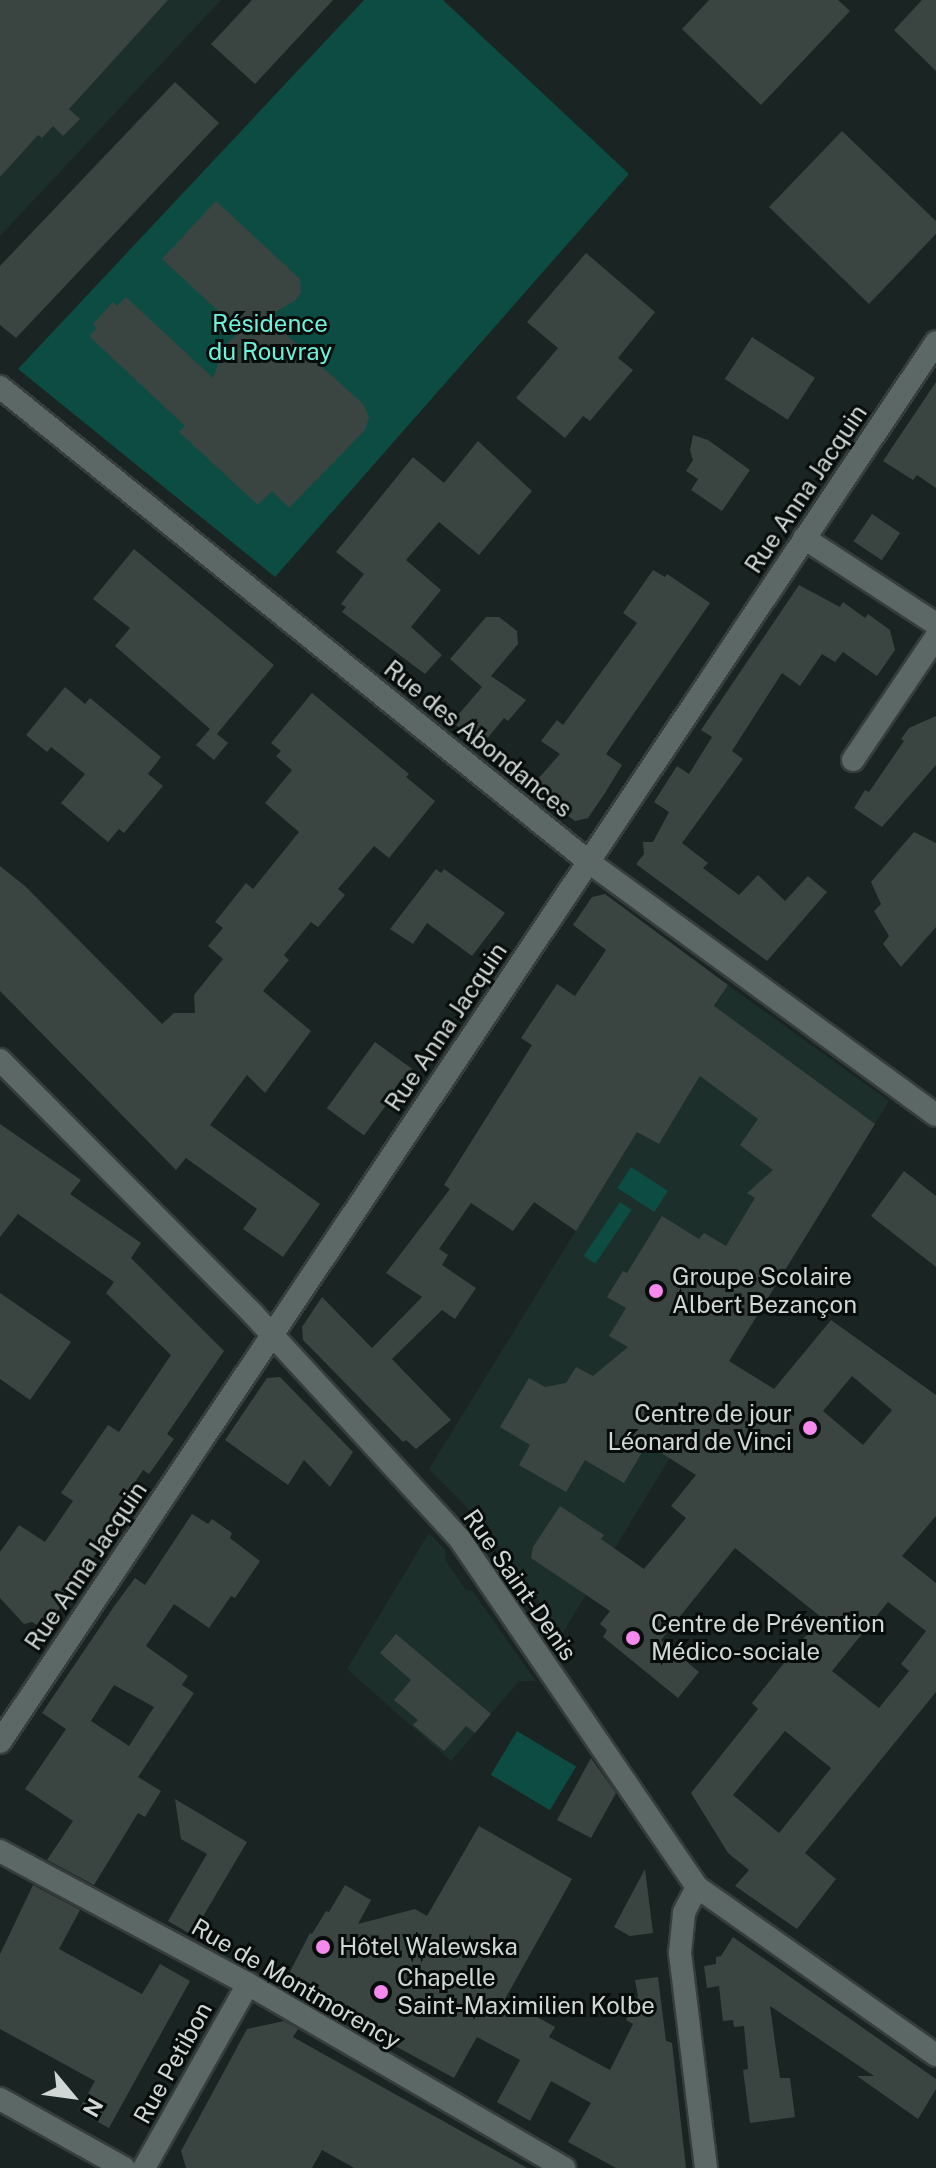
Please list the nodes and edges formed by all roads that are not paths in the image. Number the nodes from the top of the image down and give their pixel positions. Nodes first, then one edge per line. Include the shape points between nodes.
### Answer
1 (936, 342) edge
2 (0, 387) edge
3 (804, 538) junction
4 (936, 624) edge
5 (936, 637) edge
6 (853, 760) dead end
7 (589, 862) junction
8 (0, 1060) edge
9 (936, 1115) edge
10 (272, 1334) junction
11 (0, 1742) edge
12 (0, 1851) edge
13 (697, 1887) junction
14 (248, 1984) junction
15 (936, 2055) edge
16 (0, 2099) edge
17 (124, 2168) edge
18 (144, 2168) edge
19 (564, 2168) edge
20 (706, 2168) edge

1 - 3 street, Rue Anna Jacquin
2 - 7 street, Rue des Abondances
3 - 4 street
3 - 7 street, Rue Anna Jacquin
5 - 6 street
7 - 9 street, Rue des Abondances
7 - 10 street, Rue Anna Jacquin
8 - 10 street, Rue Saint-Denis
10 - 11 street, Rue Anna Jacquin
10 - 13 street, Rue Saint-Denis via 459,1538
12 - 14 street, Rue de Montmorency
13 - 15 street, Rue Saint-Denis
13 - 20 street via 684,1913 680,1953
14 - 18 street, Rue Petibon
14 - 19 street, Rue de Montmorency
16 - 17 street

